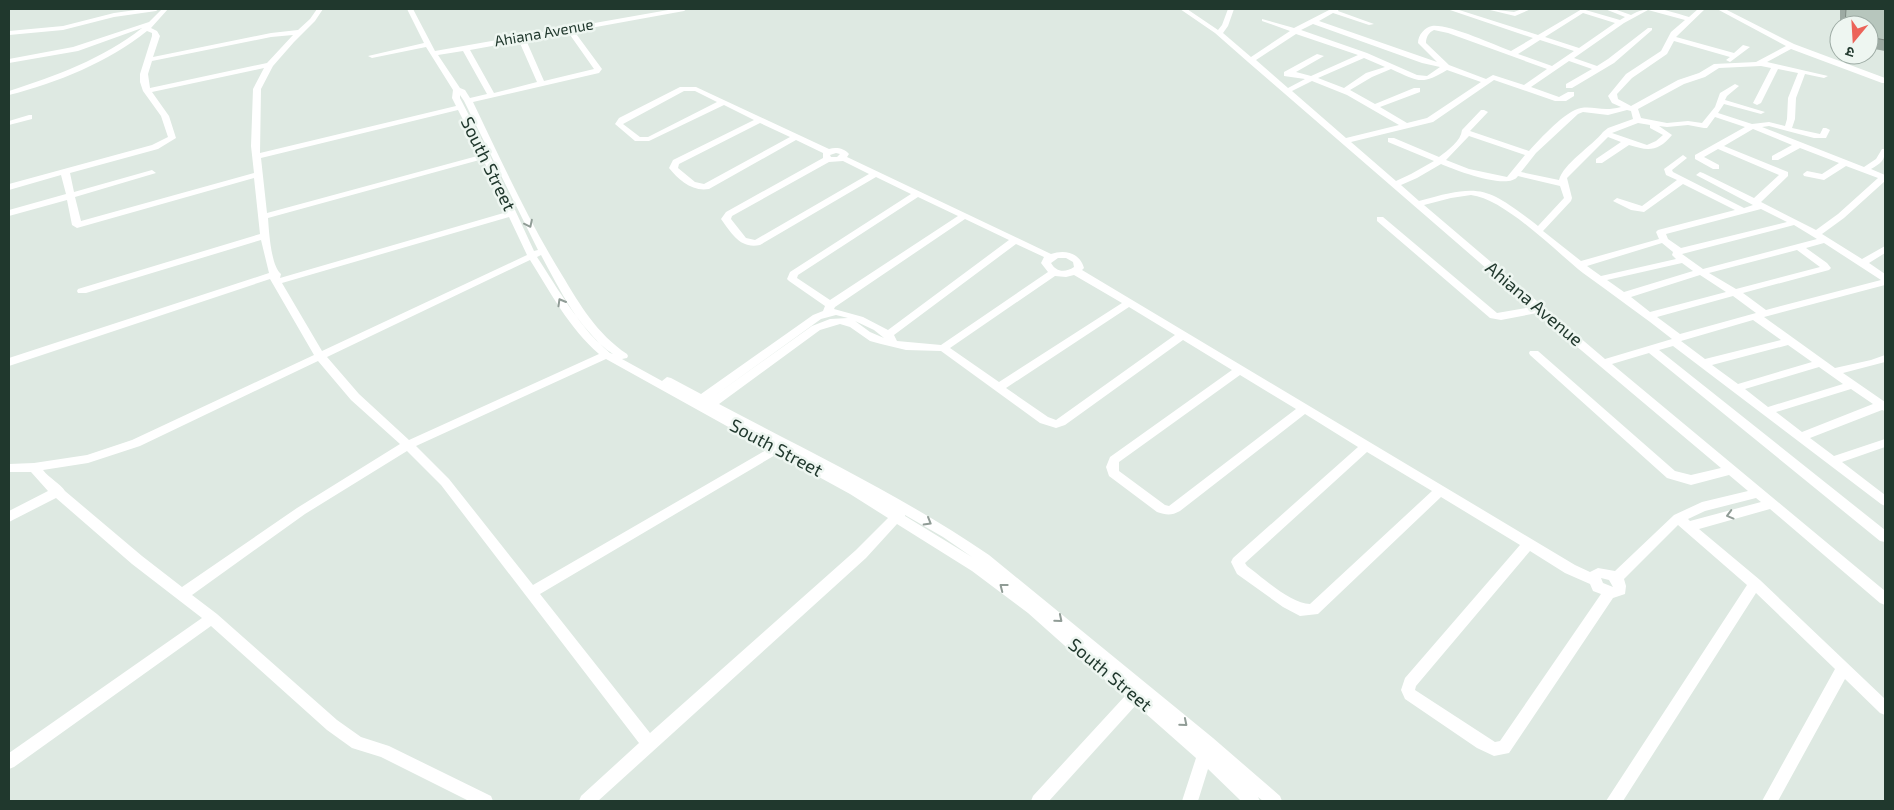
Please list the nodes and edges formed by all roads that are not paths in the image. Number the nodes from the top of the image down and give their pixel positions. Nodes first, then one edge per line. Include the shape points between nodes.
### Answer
1 (156, 9) edge
2 (165, 9) edge
3 (320, 9) edge
4 (410, 9) edge
5 (684, 9) edge
6 (1183, 9) edge
7 (1231, 9) edge
8 (1382, 9) edge
9 (1388, 9) edge
10 (1450, 9) edge
11 (1528, 9) edge
12 (1608, 9) edge
13 (1646, 9) edge
14 (1651, 9) edge
15 (1702, 9) edge
16 (1720, 9) edge
17 (1334, 10) edge
18 (1484, 11) edge
19 (1631, 17) junction
20 (1690, 19) junction
21 (1264, 20) dead end
22 (155, 21) junction
23 (1312, 21) junction
24 (1621, 23) junction
25 (1371, 24) dead end
26 (147, 29) junction
27 (569, 29) junction
28 (1650, 29) dead end
29 (1296, 31) junction
30 (298, 32) junction
31 (9, 33) edge
32 (1219, 34) junction
33 (521, 38) junction
34 (1541, 38) junction
35 (1672, 38) junction
36 (1712, 39) dead end
37 (428, 44) junction
38 (1791, 46) junction
39 (1702, 47) junction
40 (1746, 47) dead end
41 (465, 48) junction
42 (1581, 52) junction
43 (433, 54) junction
44 (1512, 54) junction
45 (1364, 55) junction
46 (372, 56) dead end
47 (1320, 56) dead end
48 (1735, 56) junction
49 (1570, 59) junction
50 (148, 60) junction
51 (1251, 60) junction
52 (9, 61) edge
53 (1759, 63) junction
54 (1726, 64) junction
55 (270, 65) junction
56 (1445, 66) junction
57 (1391, 67) junction
58 (1775, 67) junction
59 (1553, 69) junction
60 (1599, 69) junction
61 (1288, 73) junction
62 (1802, 73) junction
63 (1824, 76) dead end
64 (1314, 78) junction
65 (1273, 79) junction
66 (1485, 81) junction
67 (1885, 81) edge
68 (542, 84) junction
69 (1735, 86) dead end
70 (1526, 88) junction
71 (1345, 90) junction
72 (1417, 90) dead end
73 (147, 91) junction
74 (1286, 91) junction
75 (9, 93) edge
76 (491, 95) junction
77 (1721, 101) junction
78 (1757, 102) dead end
79 (722, 103) junction
80 (464, 104) junction
81 (1374, 107) junction
82 (1484, 112) dead end
83 (1761, 112) dead end
84 (1713, 114) junction
85 (1636, 115) junction
86 (29, 117) dead end
87 (759, 120) junction
88 (9, 123) edge
89 (1752, 126) junction
90 (1407, 127) junction
91 (1788, 128) junction
92 (1826, 130) dead end
93 (1465, 132) junction
94 (1606, 134) junction
95 (1814, 136) junction
96 (796, 137) junction
97 (1391, 140) dead end
98 (1345, 141) junction
99 (1627, 142) junction
100 (1718, 146) junction
101 (1802, 147) junction
102 (1885, 151) edge
103 (1531, 154) junction
104 (828, 155) junction
105 (486, 156) junction
106 (256, 158) junction
107 (1683, 158) dead end
108 (1775, 158) dead end
109 (1438, 160) junction
110 (1599, 161) dead end
111 (1844, 163) junction
112 (1716, 167) dead end
113 (1864, 170) junction
114 (65, 172) junction
115 (152, 173) dead end
116 (1516, 173) junction
117 (259, 174) junction
118 (875, 174) junction
119 (1807, 174) dead end
120 (1700, 175) dead end
121 (1884, 178) edge
122 (1682, 180) junction
123 (1395, 184) junction
124 (1563, 184) junction
125 (9, 187) edge
126 (917, 194) junction
127 (70, 197) junction
128 (1617, 201) dead end
129 (1417, 204) junction
130 (1760, 204) junction
131 (1743, 211) junction
132 (9, 213) edge
133 (513, 213) junction
134 (964, 216) junction
135 (262, 217) junction
136 (1380, 219) dead end
137 (1796, 222) junction
138 (1538, 230) junction
139 (1816, 234) junction
140 (265, 236) junction
141 (1015, 240) junction
142 (1664, 240) junction
143 (1826, 240) junction
144 (1799, 247) junction
145 (1885, 249) edge
146 (537, 254) junction
147 (1680, 256) junction
148 (1051, 257) junction
149 (1862, 263) junction
150 (1579, 265) junction
151 (1076, 271) junction
152 (1054, 272) junction
153 (1701, 272) junction
154 (276, 278) junction
155 (1885, 278) edge
156 (1601, 279) junction
157 (1885, 282) edge
158 (82, 291) dead end
159 (1736, 293) junction
160 (1623, 296) junction
161 (1130, 302) junction
162 (829, 309) junction
163 (1539, 309) junction
164 (1760, 315) junction
165 (1647, 316) junction
166 (1183, 335) junction
167 (891, 338) junction
168 (1676, 340) junction
169 (1789, 340) junction
170 (943, 348) junction
171 (1650, 348) junction
172 (1534, 353) dead end
173 (606, 355) junction
174 (320, 356) junction
175 (1885, 358) edge
176 (9, 362) edge
177 (763, 362) junction
178 (1704, 362) junction
179 (1604, 363) junction
180 (1820, 363) junction
181 (1240, 369) junction
182 (1833, 372) junction
183 (1852, 385) junction
184 (998, 387) junction
185 (1737, 388) junction
186 (703, 404) junction
187 (1884, 406) edge
188 (1305, 408) junction
189 (1767, 411) junction
190 (1801, 437) junction
191 (1885, 443) edge
192 (408, 445) junction
193 (1367, 446) junction
194 (777, 449) junction
195 (1832, 461) junction
196 (34, 467) junction
197 (9, 468) edge
198 (1732, 470) junction
199 (1440, 490) junction
200 (59, 491) junction
201 (1759, 493) junction
202 (1885, 501) edge
203 (1772, 504) junction
204 (901, 513) junction
205 (9, 517) edge
206 (1683, 522) junction
207 (1885, 537) edge
208 (1529, 544) junction
209 (1616, 578) junction
210 (1594, 580) junction
211 (1755, 584) junction
212 (1608, 592) junction
213 (531, 593) junction
214 (181, 595) junction
215 (1885, 599) edge
216 (212, 618) junction
217 (1843, 668) junction
218 (1135, 695) junction
219 (1885, 708) edge
220 (649, 744) junction
221 (1206, 749) junction
222 (9, 762) edge
223 (485, 801) edge
224 (587, 801) edge
225 (1039, 801) edge
226 (1190, 801) edge
227 (1252, 801) edge
228 (1274, 801) edge
229 (1614, 801) edge
230 (1770, 801) edge

1 - 31 street via 114,15 63,28
2 - 22 street
3 - 30 street
4 - 37 street, South Street
5 - 27 street, Ahiana Avenue
6 - 32 street, Ahiana Avenue
7 - 32 street
8 - 9 street
10 - 18 street
11 - 18 street via 1515,14
12 - 19 street
13 - 19 street
14 - 20 street
15 - 20 street
16 - 38 street
17 - 23 street
17 - 25 street
18 - 34 street
19 - 24 street
20 - 35 street
21 - 29 street
22 - 26 street
22 - 52 street via 75,49
23 - 29 street
23 - 56 street
24 - 34 street via 1582,12
24 - 42 street
26 - 50 street via 155,32 156,36
26 - 75 street via 98,58 39,84
27 - 33 street, Ahiana Avenue
27 - 68 street via 598,69 593,73
28 - 60 street
29 - 45 street
29 - 51 street
30 - 50 street
30 - 55 street
32 - 51 street, Ahiana Avenue
33 - 41 street, Ahiana Avenue
33 - 68 street
34 - 42 street
34 - 44 street
35 - 39 street
35 - 85 street via 1664,52 1629,76 1613,93 1613,99
36 - 39 street
37 - 43 street, South Street
37 - 46 street
38 - 53 street
38 - 67 street
39 - 48 street
40 - 48 street
41 - 43 street, Ahiana Avenue
41 - 76 street
42 - 49 street
43 - 80 street, South Street via 456,90 456,98
44 - 56 street via 1430,28 1422,43
44 - 59 street
45 - 57 street
45 - 64 street
47 - 61 street
48 - 54 street
49 - 59 street
49 - 60 street
50 - 73 street via 144,74
51 - 65 street, Ahiana Avenue
53 - 54 street
53 - 58 street
54 - 85 street via 1637,104 1634,108
55 - 73 street
55 - 106 street via 259,83 255,99
56 - 57 street via 1425,78
56 - 66 street
57 - 71 street via 1369,75
58 - 62 street
58 - 78 street
59 - 70 street
60 - 70 street via 1561,99
61 - 64 street
61 - 65 street
62 - 63 street
62 - 91 street via 1792,98
64 - 71 street
64 - 74 street
65 - 74 street, Ahiana Avenue
66 - 70 street via 1495,76
66 - 90 street via 1435,116
68 - 76 street
69 - 77 street
71 - 81 street
72 - 81 street
73 - 114 street via 165,116 172,138 155,147
74 - 98 street, Ahiana Avenue
76 - 80 street
77 - 83 street
77 - 84 street
79 - 79 street via 650,139 638,139 619,124 683,89 696,89
79 - 87 street
80 - 105 street, South Street
80 - 106 street
80 -> 146 street
81 - 90 street
82 - 93 street
84 - 85 street via 1703,126 1688,123 1672,126
84 - 89 street
85 - 94 street
85 - 99 street via 1667,133 1667,137 1647,148
85 - 103 street via 1575,112
86 - 88 street
87 - 96 street
87 - 96 street via 676,162 673,168 691,184 706,187
89 - 91 street via 1764,124
89 - 100 street
89 - 101 street
90 - 98 street
91 - 95 street
92 - 95 street via 1823,136
93 - 103 street
93 - 109 street via 1462,140
94 - 99 street
94 - 124 street via 1577,162
95 - 101 street
96 - 104 street
97 - 109 street
98 - 123 street, Ahiana Avenue
99 - 110 street
100 - 112 street via 1698,157
100 - 130 street via 1785,174 1766,191
101 - 108 street
101 - 111 street
102 - 113 street via 1879,161
103 - 116 street
104 - 118 street
104 - 118 street via 730,214 726,219 743,241 757,243
105 - 133 street, South Street
105 - 135 street
106 - 117 street
107 - 122 street via 1668,170
109 - 116 street via 1466,171 1503,179 1511,179
109 - 123 street via 1413,177
111 - 113 street
111 - 119 street via 1824,176
113 - 121 street
114 - 125 street
114 - 127 street
115 - 127 street
116 - 124 street
117 - 127 street via 82,225 75,224
117 - 135 street
118 - 126 street
120 - 130 street
121 - 139 street
122 - 128 street via 1644,209
122 - 131 street
123 - 129 street, Ahiana Avenue
124 - 138 street via 1567,201
126 - 134 street
126 - 162 street via 792,274 792,279
127 - 132 street
129 - 138 street via 1459,194 1482,194 1504,205
129 - 163 street, Ahiana Avenue
130 - 131 street
130 - 137 street
131 - 142 street via 1662,231
133 - 146 street, South Street
133 - 154 street
134 - 141 street
134 - 162 street
135 - 140 street
136 - 163 street via 1494,316
137 - 139 street
137 - 147 street
138 - 150 street
139 - 143 street
140 - 154 street
140 - 158 street
141 - 148 street
141 - 167 street
142 - 147 street
142 - 150 street
143 - 144 street
143 - 149 street
144 - 153 street
144 - 159 street via 1826,268
145 - 149 street
173 -> 146 street, South Street via 570,316
146 - 174 street
146 - 186 street via 584,320 613,351
147 - 153 street
147 - 156 street
148 - 151 street via 1073,258 1079,264
148 - 152 street via 1047,266
149 - 155 street
150 - 156 street
151 - 152 street
151 - 161 street
152 - 170 street
153 - 159 street
153 - 160 street
154 - 174 street
154 - 176 street
156 - 160 street
157 - 164 street
159 - 164 street
159 - 165 street
160 - 165 street
161 - 166 street
161 - 184 street
162 - 167 street via 849,314
162 - 177 street
163 - 179 street, Ahiana Avenue
164 - 168 street
164 - 169 street
165 - 168 street
166 - 181 street
166 - 184 street via 1056,424 1044,420
167 - 170 street via 919,348
167 - 177 street via 877,339 847,320 834,320
168 - 171 street
168 - 178 street
169 - 178 street
169 - 180 street
170 - 184 street
171 - 179 street
171 - 207 street
172 - 198 street via 1670,475 1691,480
173 - 186 street, South Street
173 - 192 street
174 - 192 street via 355,397
174 - 196 street via 136,443 88,459
175 - 182 street
177 - 186 street
178 - 185 street
179 - 198 street, Ahiana Avenue
180 - 182 street
180 - 185 street
181 - 188 street
181 - 188 street via 1114,460 1114,473 1161,509 1170,511
182 - 183 street
183 - 187 street
183 - 189 street
185 - 189 street
186 - 194 street, South Street
186 - 204 street
187 - 190 street
188 - 193 street
189 - 190 street
190 - 195 street
191 - 195 street
192 - 213 street via 445,482
192 - 214 street via 301,511
193 - 199 street
193 - 199 street via 1238,562 1242,570 1300,610 1312,610
194 - 204 street, South Street
194 - 213 street
195 - 202 street
196 - 197 street
196 - 200 street
198 - 201 street, Ahiana Avenue
199 - 208 street
200 - 205 street
200 - 214 street via 136,560
201 - 203 street, Ahiana Avenue
201 - 206 street via 1702,507
203 -> 206 street
203 - 215 street, Ahiana Avenue
218 -> 204 street, South Street via 1033,610
204 - 220 street via 861,554
204 -> 221 street via 947,533 984,559
206 - 209 street
206 - 211 street
208 - 210 street
208 - 212 street via 1410,683 1408,690 1482,743 1494,749 1504,748
209 - 210 street via 1602,572 1595,574
209 - 212 street via 1620,582 1620,590
210 - 212 street via 1598,587
211 - 217 street
211 - 229 street
213 - 220 street
214 - 216 street
216 - 222 street
216 - 223 street via 332,725 357,743 384,751
217 - 219 street
217 - 230 street
218 - 221 street, South Street
218 - 225 street
220 - 224 street
221 - 226 street
221 - 227 street, South Street
221 - 228 street

